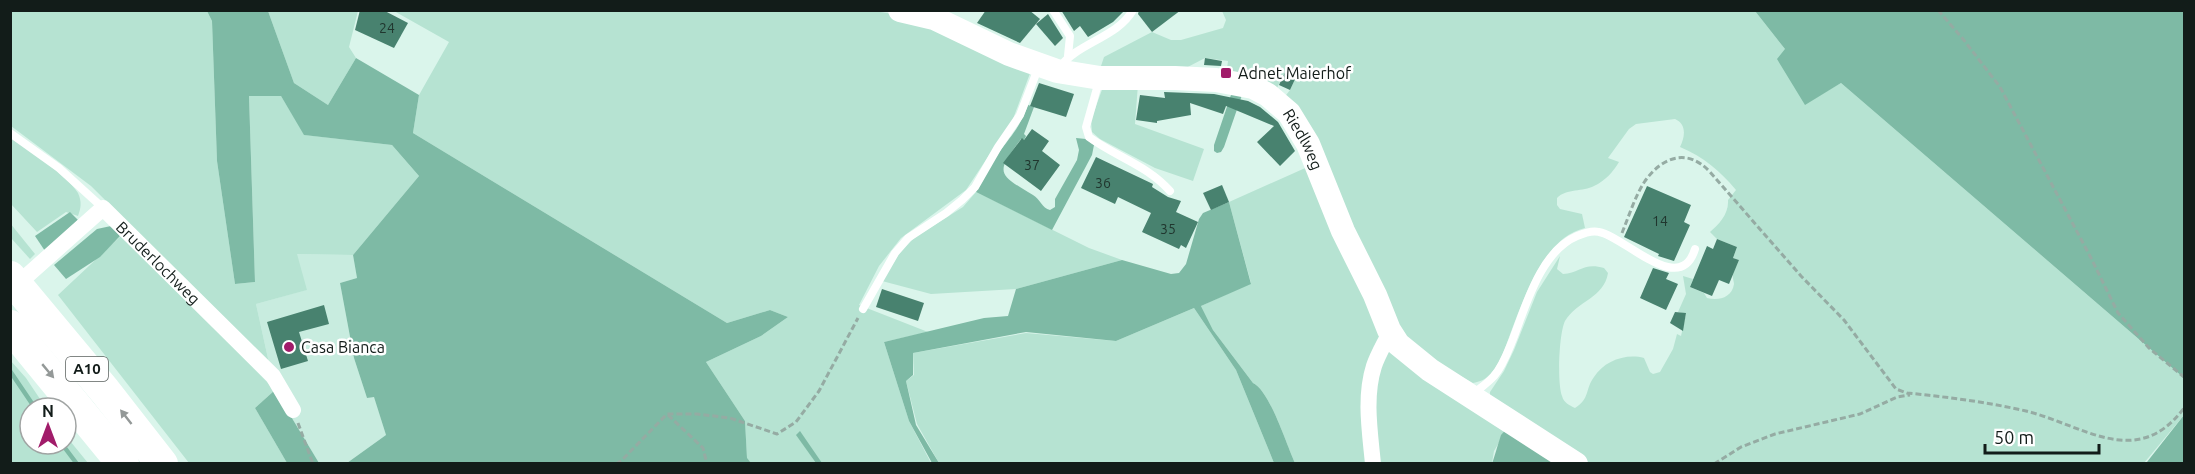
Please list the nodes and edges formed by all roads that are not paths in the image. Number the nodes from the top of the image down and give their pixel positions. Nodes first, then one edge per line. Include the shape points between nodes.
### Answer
1 (900, 10) edge
2 (1053, 10) edge
3 (1133, 10) edge
4 (938, 14) edge
5 (1055, 64) junction
6 (1100, 78) junction
7 (10, 133) edge
8 (1170, 191) dead end
9 (103, 208) junction
10 (1695, 249) dead end
11 (10, 277) edge
12 (10, 290) edge
13 (863, 309) road end
14 (10, 326) edge
15 (1390, 332) junction
16 (1470, 396) junction
17 (293, 410) road end
18 (123, 464) edge
19 (162, 464) edge
20 (1373, 464) edge
21 (1576, 464) edge

1 - 4 street, Riedlweg
2 - 5 lane via 1070,36
3 - 5 lane via 1113,29
4 - 5 street, Riedlweg via 1009,54
5 - 6 street, Riedlweg
5 - 13 lane via 975,187 963,201 901,245
6 - 8 lane via 1086,127 1089,137 1153,174
6 - 15 street, Riedlweg via 1236,83 1253,87 1278,102 1308,144
7 - 9 lane via 59,168
9 - 12 street, Bruderlochweg
9 - 17 street, Bruderlochweg via 273,376
10 - 16 lane via 1686,264 1674,268 1635,253 1599,231 1567,241 1539,275 1496,375
19 -> 11 highway, A10
14 -> 18 highway, A10
15 - 16 street, Riedlweg via 1409,355
15 - 20 street via 1373,368 1370,390
16 - 21 street, Riedlweg

